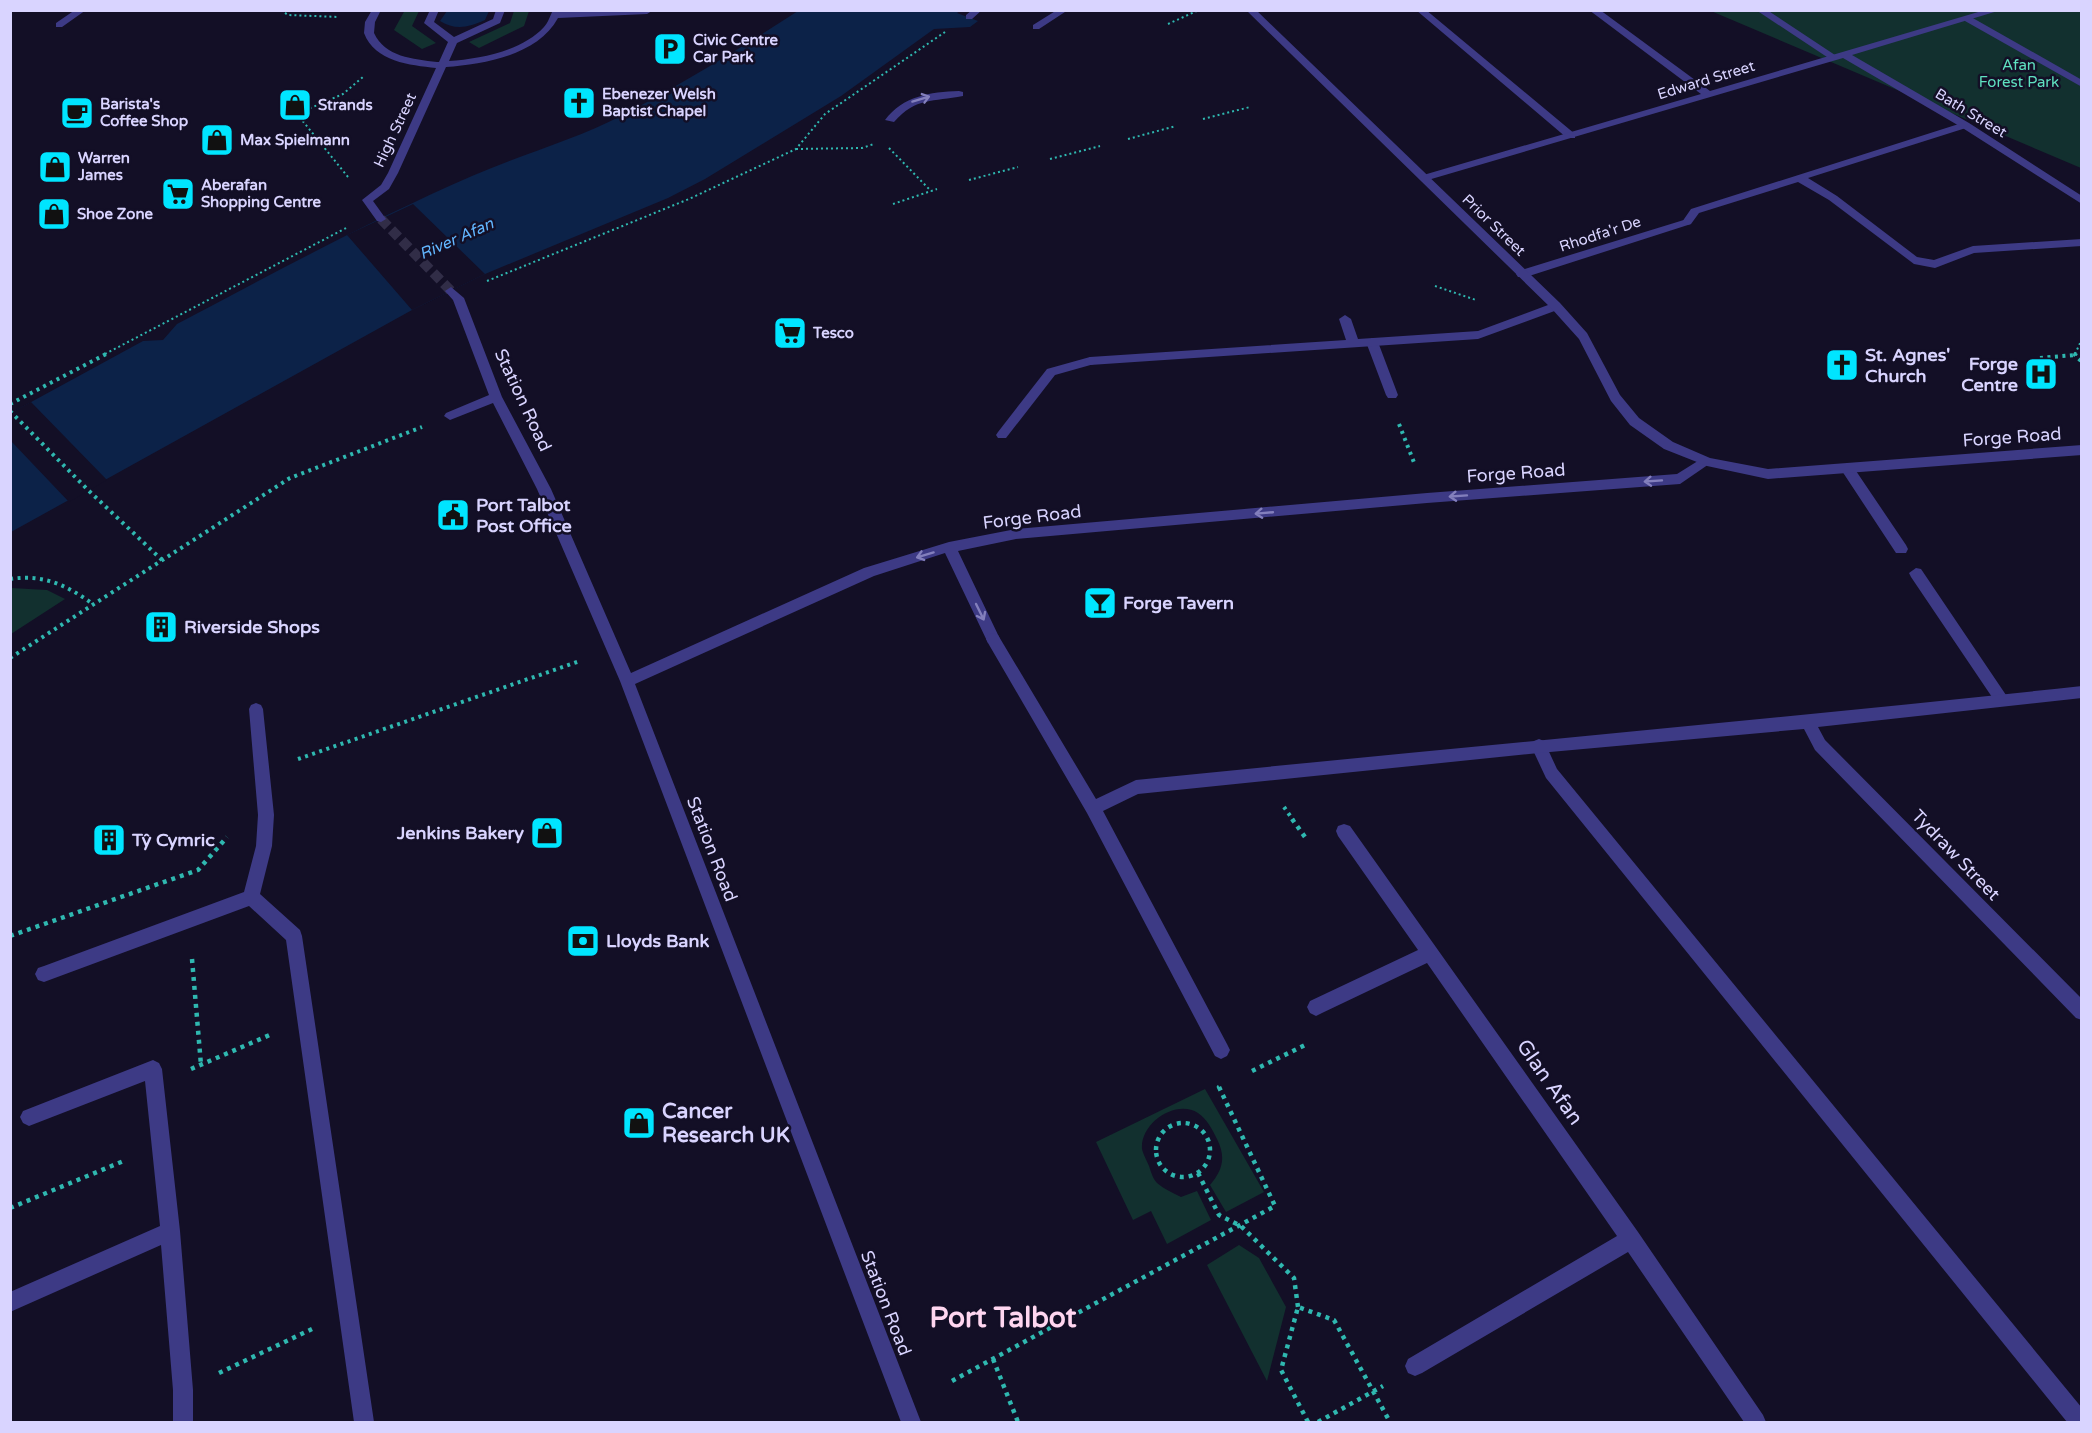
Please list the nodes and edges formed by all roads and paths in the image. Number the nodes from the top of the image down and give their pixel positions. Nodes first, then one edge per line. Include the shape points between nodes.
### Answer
1 (82, 10) edge
2 (281, 10) edge
3 (435, 10) edge
4 (501, 10) edge
5 (978, 10) edge
6 (1064, 10) edge
7 (1199, 10) edge
8 (1420, 10) edge
9 (1593, 10) edge
10 (1760, 10) edge
11 (1996, 10) edge
12 (647, 11) edge
13 (1251, 11) edge
14 (374, 13) edge
15 (558, 13) edge
16 (1972, 15) edge
17 (969, 17) dead end
18 (1168, 24) dead end
19 (59, 25) dead end
20 (1036, 27) dead end
21 (945, 32) dead end
22 (453, 41) junction
23 (390, 56) junction
24 (1838, 56) junction
25 (441, 65) junction
26 (2082, 84) edge
27 (959, 94) dead end
28 (1709, 95) junction
29 (1250, 107) dead end
30 (1203, 119) dead end
31 (890, 120) dead end
32 (1965, 125) junction
33 (1176, 126) dead end
34 (1571, 136) junction
35 (1128, 139) dead end
36 (1100, 146) dead end
37 (796, 149) junction
38 (1050, 159) dead end
39 (1018, 167) dead end
40 (1424, 178) junction
41 (1800, 178) junction
42 (969, 180) dead end
43 (937, 189) dead end
44 (931, 191) junction
45 (367, 200) junction
46 (2082, 201) edge
47 (893, 204) dead end
48 (378, 216) joint
49 (2082, 242) edge
50 (1522, 274) junction
51 (454, 294) joint
52 (1556, 306) junction
53 (1345, 319) dead end
54 (2082, 339) edge
55 (1372, 342) junction
56 (1353, 343) junction
57 (2075, 355) junction
58 (2040, 358) dead end
59 (2082, 362) edge
60 (1392, 395) joint
61 (496, 397) junction
62 (10, 404) edge
63 (11, 412) edge
64 (450, 416) joint
65 (1002, 435) dead end
66 (2082, 450) edge
67 (1706, 462) junction
68 (1847, 468) junction
69 (1427, 498) junction
70 (949, 548) junction
71 (1901, 549) dead end
72 (162, 560) junction
73 (1916, 573) dead end
74 (10, 579) edge
75 (93, 604) junction
76 (614, 650) junction
77 (10, 658) edge
78 (627, 681) junction
79 (2082, 692) edge
80 (2001, 699) junction
81 (256, 710) dead end
82 (1808, 722) junction
83 (1539, 746) junction
84 (262, 771) junction
85 (1264, 773) junction
86 (1093, 808) junction
87 (232, 831) dead end
88 (1344, 831) joint
89 (185, 874) junction
90 (251, 897) junction
91 (188, 920) junction
92 (10, 936) edge
93 (1428, 952) junction
94 (44, 974) dead end
95 (1316, 1007) joint
96 (2082, 1012) edge
97 (306, 1020) junction
98 (1221, 1050) dead end
99 (201, 1065) junction
100 (1241, 1077) dead end
101 (1230, 1082) dead end
102 (154, 1084) junction
103 (29, 1117) dead end
104 (160, 1146) junction
105 (1198, 1173) junction
106 (10, 1208) edge
107 (1241, 1226) junction
108 (170, 1231) junction
109 (1631, 1239) junction
110 (10, 1302) edge
111 (1298, 1307) junction
112 (347, 1312) junction
113 (993, 1359) junction
114 (1415, 1366) joint
115 (952, 1381) dead end
116 (183, 1390) junction
117 (1374, 1392) junction
118 (183, 1422) edge
119 (364, 1422) edge
120 (911, 1422) edge
121 (1018, 1422) edge
122 (1308, 1422) edge
123 (1318, 1422) edge
124 (1390, 1422) edge
125 (1756, 1422) edge
126 (2080, 1422) edge

1 - 19 street
2 - 14 path via 288,15
3 - 22 street via 429,23
4 - 22 street via 497,21
5 - 17 street
6 - 20 street
7 - 18 path
8 - 34 street
9 - 28 street
10 - 24 street, Bath Street
11 - 16 street, Edward Street
12 - 15 street
13 - 40 street, Prior Street
14 - 23 street via 369,31 374,45
15 - 25 street via 547,29 502,55 472,63
16 - 24 street, Edward Street
16 - 26 street
21 - 37 path via 825,114
22 - 25 street, High Street
23 - 25 street
23 - 45 path via 343,94 297,114
24 - 28 street, Edward Street
24 - 32 street, Bath Street
25 - 45 street, High Street via 393,173 385,187
31 -> 27 street via 897,111 917,100
28 - 34 street, Edward Street
29 - 30 path
32 - 41 street, Rhodfa'r De
32 - 46 street, Bath Street
33 - 35 path
34 - 40 street, Edward Street
36 - 38 path
37 - 44 path via 862,148 882,141
37 - 51 path via 689,199
39 - 42 path
40 - 50 street, Prior Street
41 - 49 street via 1833,198 1914,260 1935,264 1973,249
41 - 50 street, Rhodfa'r De via 1695,211 1687,222
43 - 44 path
44 - 47 path
45 - 48 street
48 - 62 path
50 - 52 street, Prior Street
51 - 61 street, Station Road
52 - 55 street via 1478,335
52 - 67 street, Prior Street via 1585,339 1622,407 1666,443
53 - 56 street
54 - 57 path
55 - 56 street
55 - 60 street
56 - 65 street via 1090,361 1051,372
57 - 58 path
57 - 59 path
60 - 69 path
61 - 64 street
61 - 76 street, Station Road via 544,489
63 - 72 path
64 - 72 path via 290,478
66 - 68 street, Forge Road
67 - 68 street, Forge Road via 1768,474
67 -> 69 street, Forge Road via 1680,479
68 - 71 street
69 -> 70 street, Forge Road via 1016,534
70 -> 78 street, Forge Road via 868,572
70 -> 86 street via 993,639
72 - 75 path
73 - 80 street
74 - 75 path via 24,577 66,585
75 - 77 path
76 - 78 street, Station Road
76 - 84 path
78 - 120 street, Station Road
79 - 80 street
80 - 82 street
81 - 84 street
82 - 83 street
82 - 96 street, Tydraw Street via 1820,745
83 - 85 street
83 - 126 street via 1551,773
84 - 90 street via 264,846
85 - 86 street via 1136,787
85 - 88 path via 1305,837
86 - 98 street
87 - 89 path via 198,870
88 - 93 street, Glan Afan
89 - 91 path
89 - 92 path
90 - 91 street
90 - 97 street via 294,936
91 - 94 street
91 - 99 path
93 - 95 street
93 - 109 street, Glan Afan
95 - 100 path via 1305,1045
97 - 99 path
97 - 112 street
99 - 102 path
101 - 107 path via 1219,1088 1275,1206
102 - 103 street via 153,1069
102 - 104 street
104 - 106 path
104 - 108 street
105 - 105 path via 1208,1161 1207,1143 1198,1128 1174,1124 1157,1142 1159,1161 1172,1175 1189,1177
105 - 107 path via 1219,1215
107 - 111 path via 1294,1278
107 - 113 path
108 - 110 street
108 - 116 street
109 - 114 street
109 - 125 street, Glan Afan
111 - 117 path via 1334,1320
111 - 122 path via 1281,1370
112 - 116 path
112 - 119 street
113 - 115 path
113 - 121 path
114 - 117 path
116 - 118 street
117 - 123 path
117 - 124 path

